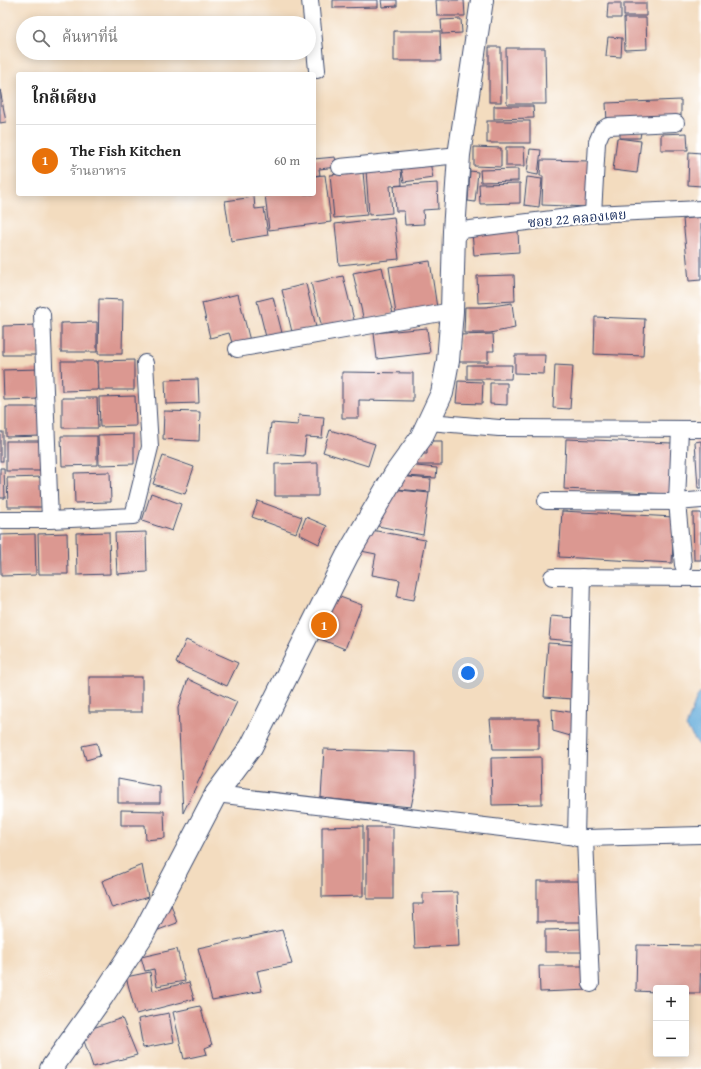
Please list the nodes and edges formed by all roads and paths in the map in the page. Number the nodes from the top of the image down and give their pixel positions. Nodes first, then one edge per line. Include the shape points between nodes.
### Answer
1 (310, 0) edge
2 (482, 0) edge
3 (312, 16) edge
4 (316, 60) edge
5 (317, 70) dead end
6 (676, 123) dead end
7 (458, 155) junction
8 (340, 167) dead end
9 (701, 209) edge
10 (593, 214) junction
11 (454, 231) junction
12 (452, 311) junction
13 (42, 314) dead end
14 (237, 349) dead end
15 (145, 364) dead end
16 (429, 422) junction
17 (680, 429) junction
18 (701, 429) edge
19 (701, 500) edge
20 (546, 501) dead end
21 (677, 502) junction
22 (0, 520) edge
23 (50, 520) junction
24 (683, 565) dead end
25 (552, 577) dead end
26 (582, 577) junction
27 (701, 578) edge
28 (216, 794) junction
29 (701, 835) edge
30 (580, 838) junction
31 (591, 984) dead end
32 (51, 1069) edge

1 - 3 street
2 - 7 street
4 - 5 street
6 - 10 street via 608,126 602,130 597,142
7 - 8 street
7 - 11 street
9 - 10 street, ซอย 22 คลองเตย
10 - 11 street, ซอย 22 คลองเตย
11 - 12 street
12 - 14 street
12 - 16 street via 448,361 442,394
13 - 23 street
15 - 23 street via 150,447 133,516
16 - 17 street via 499,428
16 - 28 street via 347,556 251,747
17 - 18 street
17 - 21 street
19 - 21 street
20 - 21 street
21 - 24 street
22 - 23 street
25 - 26 street
26 - 27 street
26 - 30 street
28 - 30 street
28 - 32 street via 142,936
29 - 30 street
30 - 31 street

